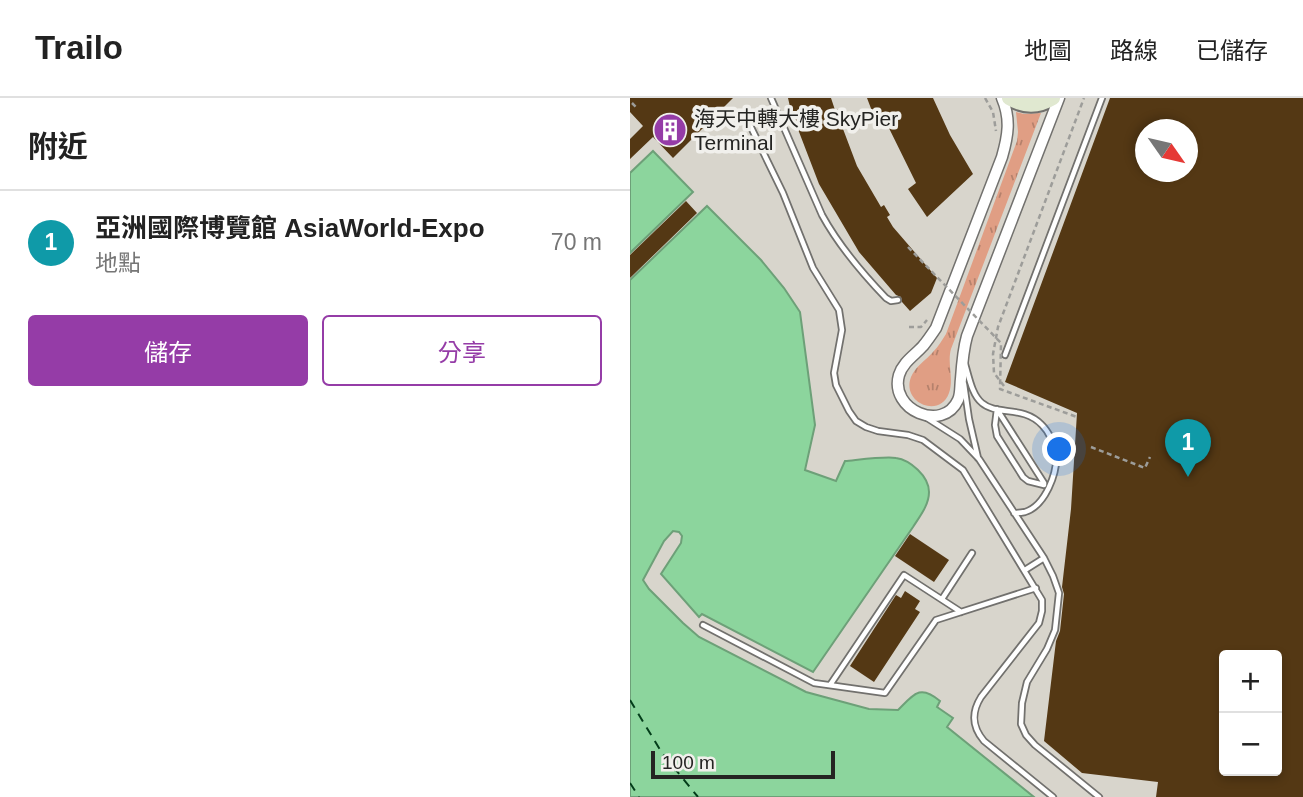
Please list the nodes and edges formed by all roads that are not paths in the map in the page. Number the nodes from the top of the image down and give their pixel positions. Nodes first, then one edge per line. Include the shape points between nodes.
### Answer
1 (771, 98) edge
2 (1002, 98) edge
3 (1009, 98) edge
4 (1053, 98) edge
5 (1059, 98) edge
6 (1101, 98) edge
7 (746, 117) dead end
8 (898, 300) dead end
9 (1005, 355) dead end
10 (962, 362) junction
11 (998, 410) junction
12 (920, 414) junction
13 (979, 459) junction
14 (1046, 487) junction
15 (1014, 513) junction
16 (972, 553) dead end
17 (1044, 558) junction
18 (1025, 570) junction
19 (1036, 587) junction
20 (942, 599) junction
21 (961, 612) junction
22 (703, 625) dead end
23 (830, 685) junction
24 (1053, 797) edge
25 (1099, 797) edge

1 - 8 lane via 832,232 886,298
2 - 12 street via 1009,121 1002,157 936,328 899,377 903,400
3 - 4 street via 1030,105
5 - 10 street via 967,336
6 - 9 lane
7 - 18 lane via 813,268 839,310 842,330 834,373 849,411 861,425 916,437 963,470
10 - 11 lane via 980,402
10 - 12 street via 955,405 940,415
10 - 13 lane
11 - 14 lane
11 - 14 lane via 995,425 1003,446 1023,477
11 - 14 lane via 1020,412 1042,424 1056,454
12 - 13 lane via 960,439
13 - 15 lane
14 - 15 lane via 1034,507
15 - 17 lane
16 - 20 lane
17 - 18 lane
17 - 25 lane via 1059,593 1058,612 1047,649 1027,682 1021,724 1035,745
18 - 19 lane
19 - 21 lane
19 - 24 lane via 1043,606 1039,623 981,697 974,721 984,741
20 - 21 lane
20 - 23 lane via 904,575
21 - 23 lane via 936,620 885,693
22 - 23 lane via 814,683

